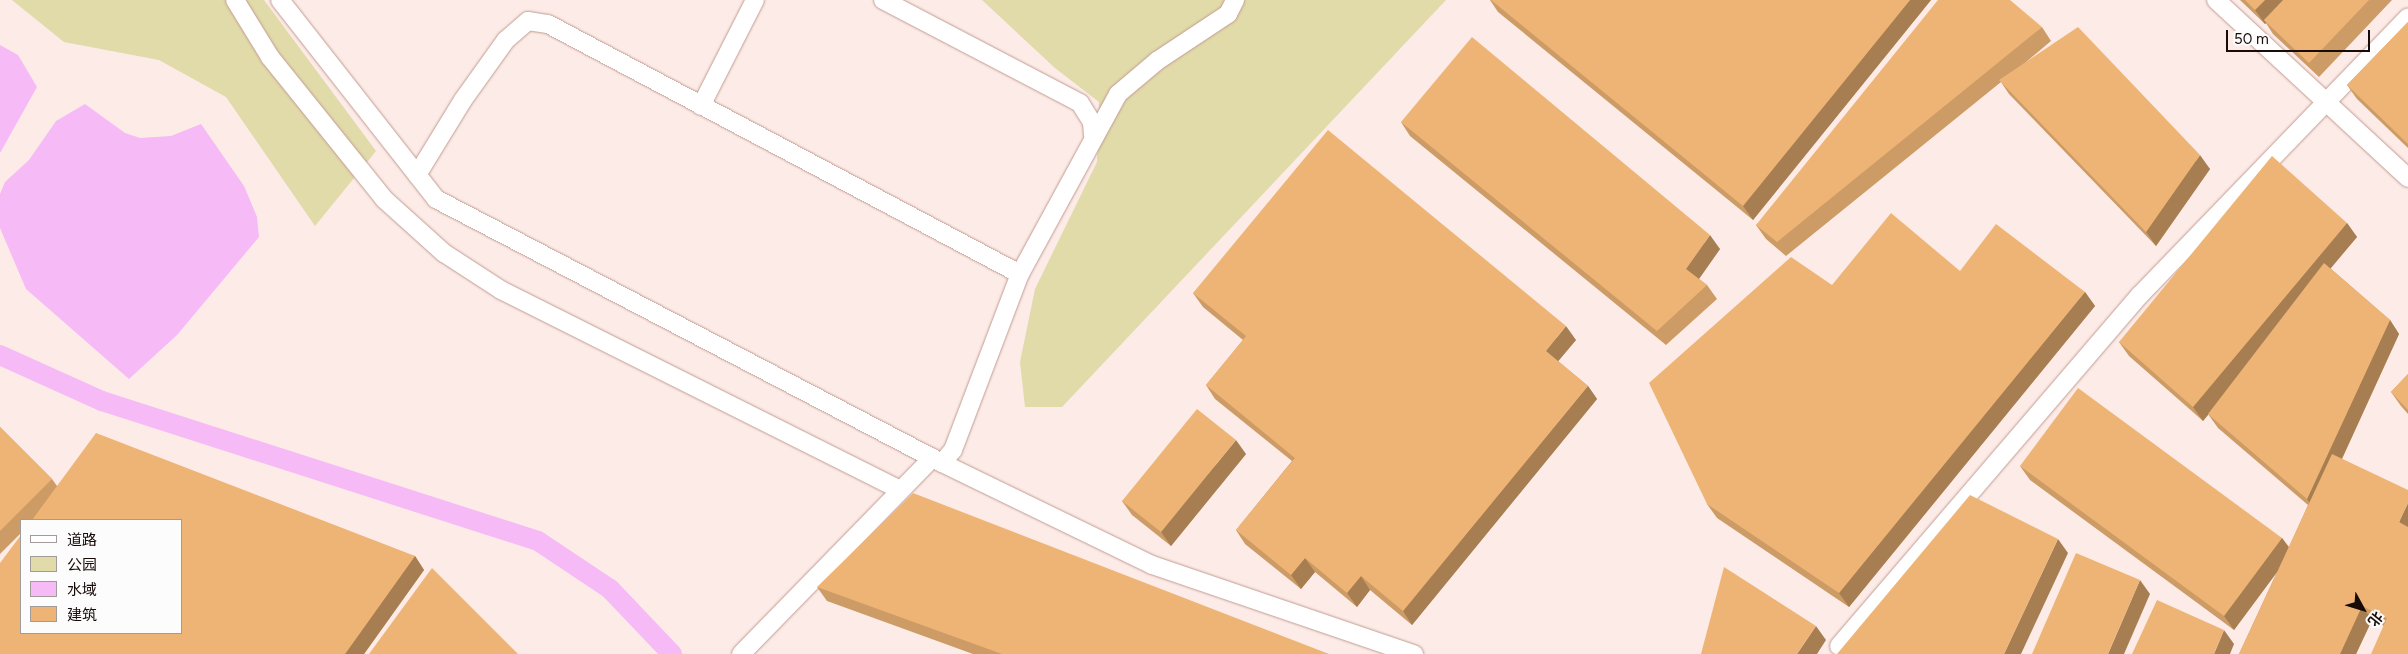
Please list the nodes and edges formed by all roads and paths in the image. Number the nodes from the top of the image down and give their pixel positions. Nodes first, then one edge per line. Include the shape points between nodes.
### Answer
1 (234, 0) edge
2 (280, 0) edge
3 (756, 0) edge
4 (883, 0) edge
5 (1235, 0) edge
6 (2216, 0) edge
7 (2408, 17) edge
8 (2326, 102) junction
9 (701, 106) junction
10 (1093, 135) junction
11 (416, 175) junction
12 (2408, 178) edge
13 (1020, 274) junction
14 (937, 460) junction
15 (900, 490) junction
16 (1839, 646) dead end
17 (741, 654) edge
18 (1414, 654) edge

1 - 15 street via 270,57 384,199 444,253 501,290
2 - 11 street
3 - 9 street
4 - 10 street via 1080,103 1092,122
5 - 10 street via 1228,14 1157,61 1118,94
6 - 8 street
7 - 8 street
8 - 12 street
8 - 16 street via 2140,295
9 - 11 street via 548,24 528,22 506,40
9 - 13 street
10 - 13 street
11 - 14 street via 436,199
13 - 14 street via 953,450
14 - 15 street
14 - 18 street via 1152,565
15 - 17 street

